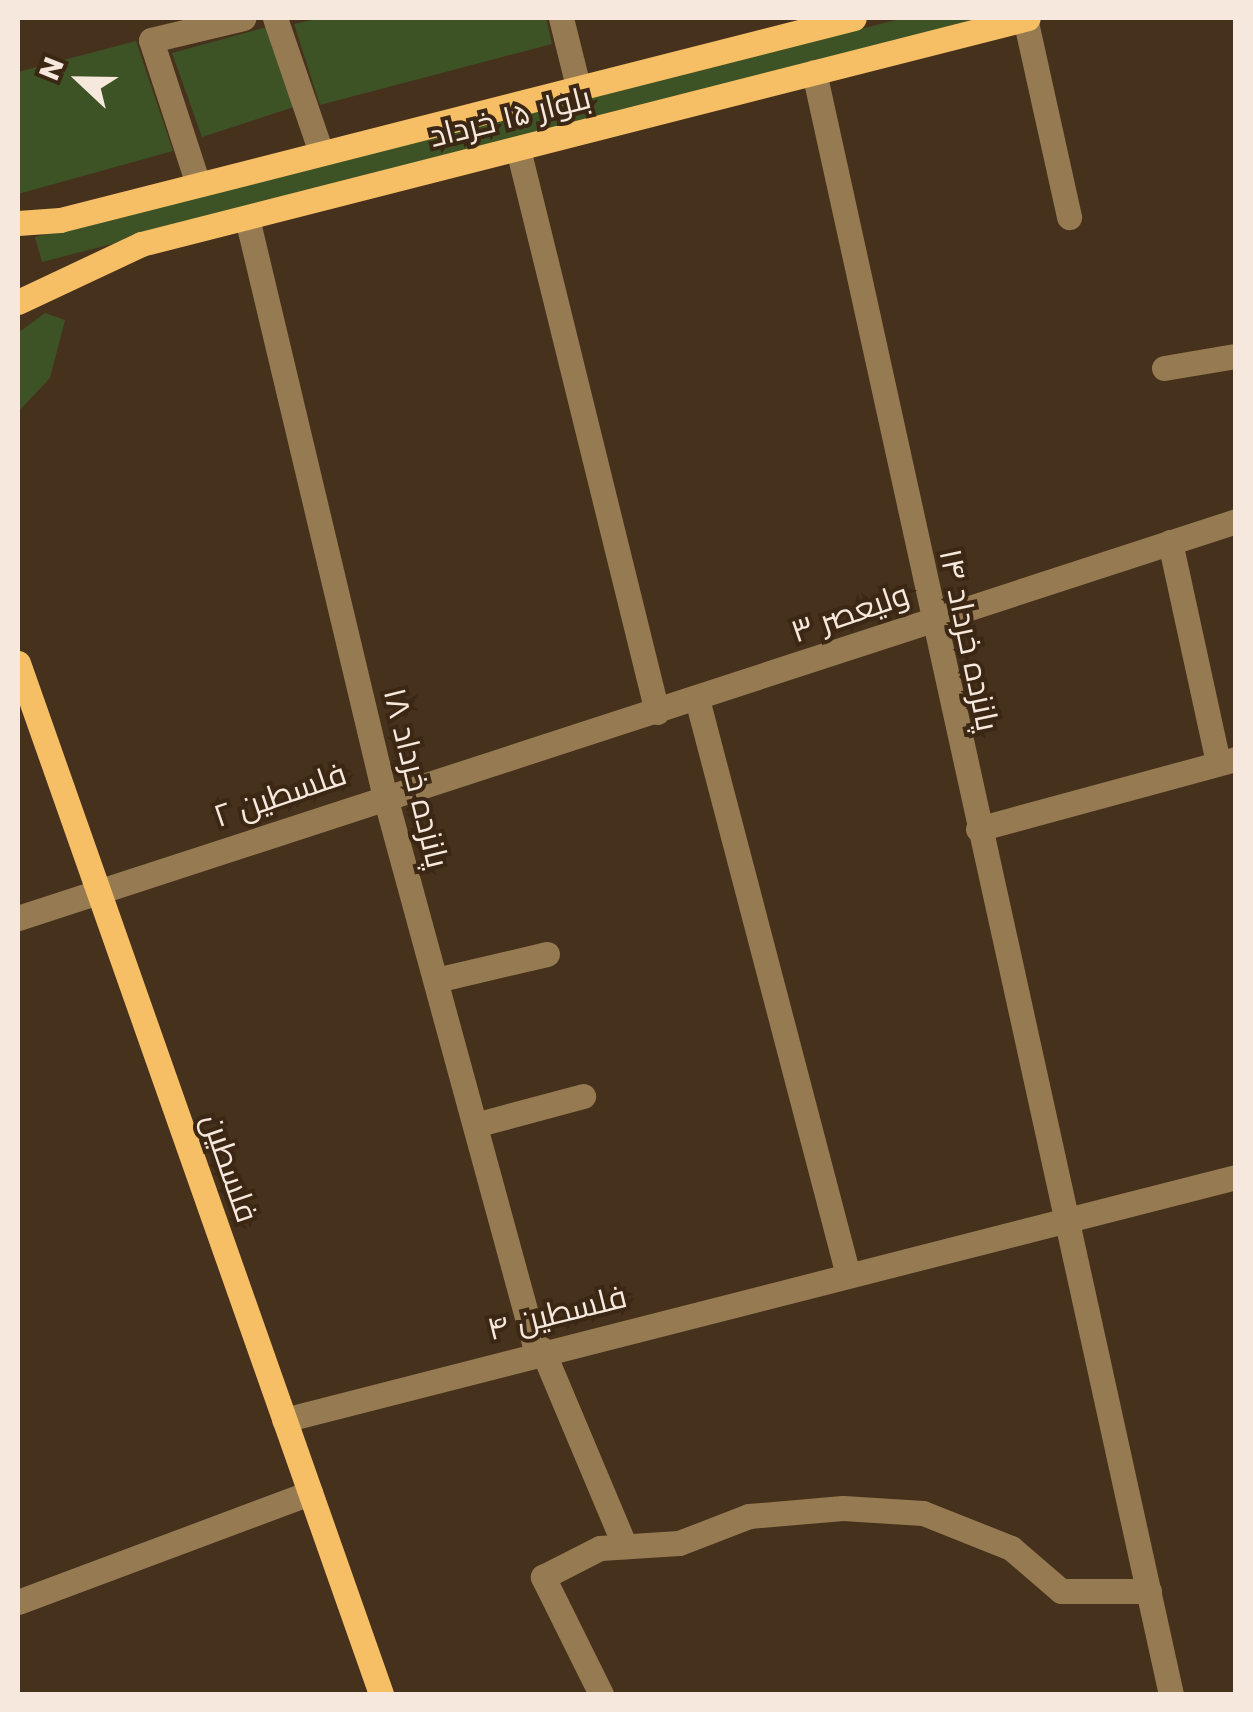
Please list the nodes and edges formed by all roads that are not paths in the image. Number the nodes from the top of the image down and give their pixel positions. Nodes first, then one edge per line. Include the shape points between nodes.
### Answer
1 (243, 18) edge
2 (276, 18) edge
3 (562, 18) edge
4 (854, 18) edge
5 (1026, 18) edge
6 (814, 72) junction
7 (578, 86) junction
8 (518, 148) junction
9 (321, 152) junction
10 (198, 184) junction
11 (1070, 217) dead end
12 (248, 218) junction
13 (18, 223) edge
14 (18, 302) edge
15 (1236, 356) edge
16 (1164, 368) dead end
17 (1236, 522) edge
18 (1170, 542) junction
19 (931, 620) junction
20 (18, 663) edge
21 (697, 699) junction
22 (657, 712) junction
23 (1227, 761) edge
24 (384, 793) junction
25 (978, 830) junction
26 (99, 894) junction
27 (18, 918) edge
28 (548, 954) dead end
29 (436, 980) junction
30 (584, 1096) dead end
31 (474, 1125) junction
32 (1236, 1177) edge
33 (1065, 1220) junction
34 (848, 1274) junction
35 (539, 1349) junction
36 (284, 1420) junction
37 (310, 1494) junction
38 (624, 1546) junction
39 (1148, 1591) junction
40 (18, 1602) edge
41 (381, 1694) edge
42 (601, 1694) edge
43 (1171, 1694) edge

1 - 10 street via 151,40
2 - 9 street
3 - 7 street
4 - 7 main road, بلوار ۱۵ خرداد
5 - 6 main road, بلوار ۱۵ خرداد
5 - 11 street
6 - 8 main road, بلوار ۱۵ خرداد
6 - 19 street, پانزده خرداد ۱۴
7 - 9 main road, بلوار ۱۵ خرداد
8 - 12 main road, بلوار ۱۵ خرداد
8 - 22 street
9 - 10 main road, بلوار ۱۵ خرداد
10 - 13 main road, بلوار ۱۵ خرداد via 60,220
12 - 14 main road, بلوار ۱۵ خرداد via 141,244
12 - 24 street, پانزده خرداد ۱۸
15 - 16 street
17 - 18 street, ولیعصر ۳
18 - 19 street, ولیعصر ۳
18 - 23 street
19 - 21 street, ولیعصر ۳
19 - 25 street, پانزده خرداد ۱۴
20 - 26 main road, فلسطین
21 - 22 street, ولیعصر ۳
21 - 34 street
22 - 24 street, فلسطین ۲
23 - 25 street
24 - 26 street, فلسطین ۲
24 - 29 street, پانزده خرداد ۱۸
25 - 33 street, پانزده خرداد ۱۴
26 - 27 street, فلسطین ۲
26 - 36 main road, فلسطین
28 - 29 street
29 - 31 street, پانزده خرداد ۱۸
30 - 31 street
31 - 35 street, پانزده خرداد ۱۸
32 - 33 street, فلسطین ۴
33 - 34 street, فلسطین ۴
33 - 39 street, پانزده خرداد ۱۴
34 - 35 street, فلسطین ۴
35 - 36 street, فلسطین ۴
35 - 38 street, پانزده خرداد ۱۸
36 - 37 main road, فلسطین
37 - 40 street
37 - 41 main road, فلسطین
38 - 39 street via 679,1543 749,1516 843,1508 923,1513 1010,1548 1061,1591
38 - 42 street via 600,1548 543,1577
39 - 43 street, پانزده خرداد ۱۴

